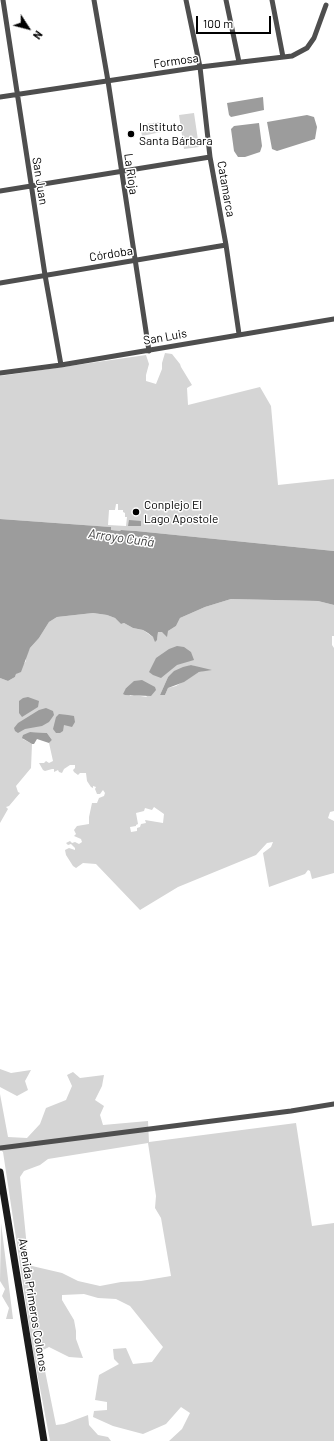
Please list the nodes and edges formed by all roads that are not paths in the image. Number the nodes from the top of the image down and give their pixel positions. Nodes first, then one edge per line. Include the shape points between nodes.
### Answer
1 (2, 0) edge
2 (94, 0) edge
3 (186, 0) edge
4 (226, 0) edge
5 (272, 0) edge
6 (326, 5) dead end
7 (283, 57) junction
8 (239, 62) junction
9 (200, 67) junction
10 (108, 80) junction
11 (17, 94) junction
12 (0, 97) edge
13 (210, 157) junction
14 (121, 172) junction
15 (31, 186) junction
16 (0, 191) edge
17 (226, 245) junction
18 (134, 260) junction
19 (45, 275) junction
20 (0, 282) edge
21 (334, 319) edge
22 (239, 334) junction
23 (149, 351) junction
24 (61, 365) junction
25 (0, 373) edge
26 (334, 1104) edge
27 (0, 1148) edge
28 (0, 1172) edge
29 (44, 1441) edge

1 - 11 street, San Juan
2 - 10 street, La Rioja
3 - 9 street, Catamarca
4 - 8 street
5 - 7 street
6 - 7 street, Formosa via 314,38 307,48 298,54
7 - 8 street, Formosa
8 - 9 street, Formosa
9 - 10 street, Formosa
9 - 13 street, Catamarca
10 - 11 street, Formosa
10 - 14 street, La Rioja
11 - 12 street, Formosa
11 - 15 street, San Juan
13 - 14 street
13 - 17 street, Catamarca
14 - 15 street
14 - 18 street, La Rioja
15 - 16 street
15 - 19 street, San Juan
17 - 18 street, Córdoba
17 - 22 street, Catamarca
18 - 19 street, Córdoba
18 - 23 street, La Rioja
19 - 20 street, Córdoba
19 - 24 street, San Juan
21 - 22 street, San Luis
22 - 23 street, San Luis
23 - 24 street, San Luis
24 - 25 street, San Luis
26 - 27 street
28 - 29 street, Avenida Primeros Colonos

